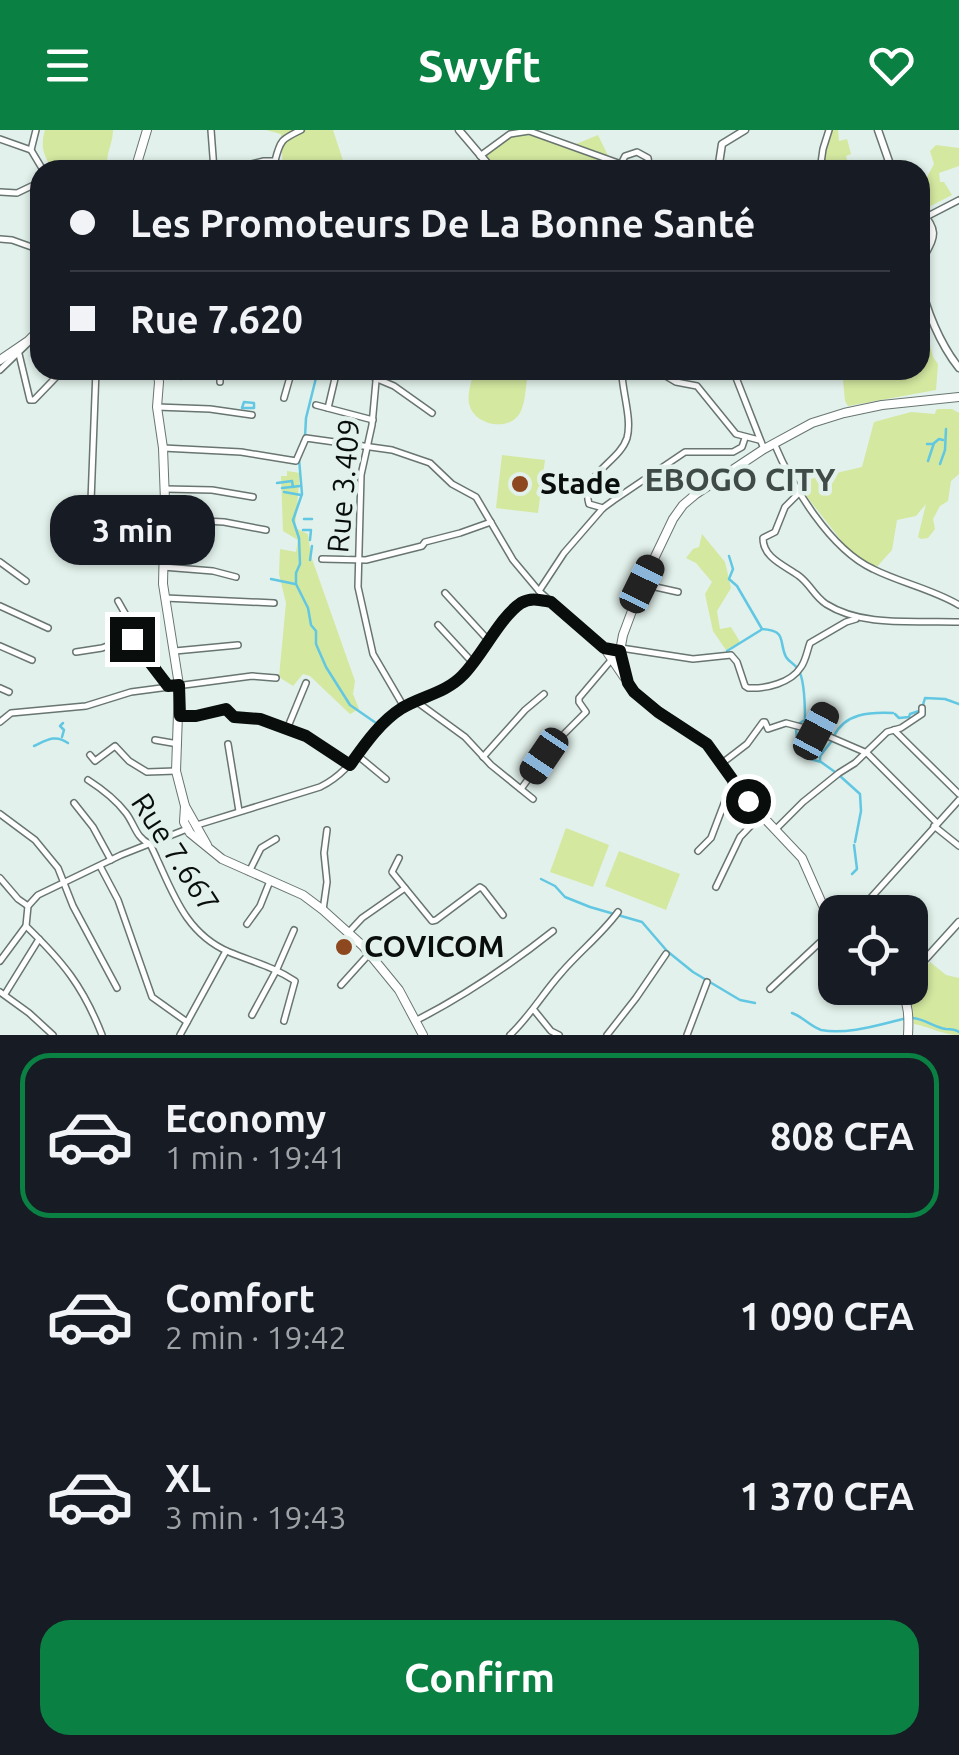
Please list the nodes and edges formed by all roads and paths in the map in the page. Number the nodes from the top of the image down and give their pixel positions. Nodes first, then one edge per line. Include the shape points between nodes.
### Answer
1 (36, 130) edge
2 (148, 130) edge
3 (211, 130) edge
4 (301, 130) edge
5 (460, 130) edge
6 (744, 130) edge
7 (829, 130) edge
8 (878, 130) edge
9 (0, 139) edge
10 (31, 150) junction
11 (480, 156) junction
12 (37, 160) edge
13 (138, 160) edge
14 (213, 160) edge
15 (276, 160) edge
16 (484, 160) edge
17 (605, 160) edge
18 (624, 160) edge
19 (648, 160) edge
20 (720, 160) edge
21 (821, 160) edge
22 (888, 160) edge
23 (30, 187) edge
24 (0, 192) edge
25 (959, 200) edge
26 (930, 215) edge
27 (0, 239) edge
28 (30, 247) edge
29 (930, 315) edge
30 (30, 339) edge
31 (30, 340) edge
32 (19, 354) junction
33 (0, 360) edge
34 (959, 368) edge
35 (0, 370) edge
36 (53, 380) edge
37 (96, 380) edge
38 (159, 380) edge
39 (289, 380) edge
40 (335, 380) edge
41 (376, 380) edge
42 (380, 380) edge
43 (622, 380) edge
44 (673, 380) edge
45 (737, 380) edge
46 (959, 397) edge
47 (284, 398) dead end
48 (316, 405) dead end
49 (157, 407) junction
50 (328, 408) junction
51 (432, 413) dead end
52 (252, 415) dead end
53 (373, 420) junction
54 (745, 438) junction
55 (774, 443) junction
56 (761, 445) junction
57 (164, 448) junction
58 (367, 448) junction
59 (165, 489) junction
60 (800, 493) junction
61 (254, 497) dead end
62 (603, 508) junction
63 (164, 519) junction
64 (491, 522) junction
65 (266, 530) dead end
66 (103, 545) dead end
67 (322, 559) dead end
68 (360, 560) junction
69 (0, 562) edge
70 (163, 566) junction
71 (236, 577) dead end
72 (26, 581) dead end
73 (642, 584) junction
74 (538, 591) junction
75 (678, 592) dead end
76 (445, 593) dead end
77 (165, 598) junction
78 (118, 601) dead end
79 (274, 602) dead end
80 (551, 602) junction
81 (959, 605) edge
82 (0, 606) edge
83 (860, 618) junction
84 (959, 622) edge
85 (438, 625) dead end
86 (48, 628) dead end
87 (132, 639) junction
88 (489, 641) junction
89 (238, 645) dead end
90 (0, 646) edge
91 (614, 651) junction
92 (76, 652) dead end
93 (175, 652) junction
94 (32, 660) dead end
95 (473, 664) junction
96 (276, 678) dead end
97 (306, 683) dead end
98 (179, 685) junction
99 (168, 686) junction
100 (0, 688) edge
101 (9, 692) dead end
102 (544, 694) dead end
103 (417, 702) junction
104 (404, 707) junction
105 (922, 708) dead end
106 (828, 709) dead end
107 (180, 716) junction
108 (0, 722) edge
109 (286, 729) junction
110 (894, 730) junction
111 (816, 731) junction
112 (155, 740) dead end
113 (178, 744) junction
114 (228, 744) dead end
115 (866, 753) junction
116 (90, 755) dead end
117 (357, 755) junction
118 (483, 757) junction
119 (722, 764) junction
120 (350, 765) junction
121 (176, 771) junction
122 (88, 780) dead end
123 (386, 780) dead end
124 (732, 780) junction
125 (521, 789) junction
126 (959, 797) edge
127 (533, 799) dead end
128 (74, 803) dead end
129 (239, 810) junction
130 (0, 814) edge
131 (760, 815) junction
132 (935, 824) junction
133 (190, 827) junction
134 (327, 830) dead end
135 (775, 830) junction
136 (276, 839) dead end
137 (150, 844) junction
138 (959, 846) edge
139 (698, 851) dead end
140 (400, 858) dead end
141 (111, 860) junction
142 (100, 866) junction
143 (249, 872) junction
144 (0, 878) edge
145 (64, 881) junction
146 (270, 881) junction
147 (716, 887) dead end
148 (404, 888) junction
149 (818, 895) edge
150 (873, 895) edge
151 (28, 906) junction
152 (323, 910) junction
153 (618, 912) dead end
154 (504, 915) dead end
155 (959, 922) edge
156 (247, 924) dead end
157 (26, 926) junction
158 (294, 930) dead end
159 (553, 931) dead end
160 (348, 933) junction
161 (39, 939) junction
162 (818, 947) edge
163 (226, 951) junction
164 (370, 954) junction
165 (666, 954) dead end
166 (928, 956) edge
167 (0, 960) edge
168 (277, 969) junction
169 (707, 982) dead end
170 (341, 985) dead end
171 (117, 988) dead end
172 (770, 989) dead end
173 (2, 993) edge
174 (907, 1005) edge
175 (534, 1010) junction
176 (252, 1016) dead end
177 (416, 1020) junction
178 (284, 1021) dead end
179 (187, 1022) junction
180 (53, 1035) edge
181 (102, 1035) edge
182 (180, 1035) edge
183 (424, 1035) edge
184 (510, 1035) edge
185 (560, 1035) edge
186 (607, 1035) edge
187 (687, 1035) edge
188 (908, 1035) edge

1 - 10 street
2 - 13 main road
3 - 14 street
4 - 15 street via 279,144
5 - 11 street
6 - 20 street via 722,144
7 - 21 street
8 - 22 street
9 - 10 street
10 - 12 street
11 - 16 street
11 - 17 street via 510,134 530,131
18 - 19 street via 637,152
23 - 24 street
25 - 26 street
27 - 28 street
29 - 34 street
30 - 33 main road
31 - 32 street
32 - 35 street
32 - 36 street via 30,400
37 - 66 street via 91,501
38 - 49 main road
39 - 47 street
40 - 50 street
41 - 53 street, Rue 3.409
42 - 51 street
43 - 62 street via 628,435 587,490 590,504
44 - 54 street via 700,388
45 - 56 street
46 - 55 main road via 844,413
48 - 50 street
49 - 52 street
49 - 57 main road
50 - 53 street
53 - 58 street, Rue 3.409
54 - 56 street
54 - 62 street via 733,452 685,452
55 - 56 main road
55 - 60 street
56 - 73 main road via 683,505
57 - 58 street via 296,460 306,438
57 - 59 main road
58 - 64 street via 428,462 476,496
58 - 68 street, Rue 3.409
59 - 61 street
59 - 63 main road
60 - 81 street via 859,562
60 - 83 street via 785,507 773,535 762,538 766,554 804,579 821,600
62 - 74 street
63 - 65 street
63 - 70 main road
64 - 68 street
64 - 74 street
67 - 68 street
68 - 104 street, Rue 3.409 via 360,601 373,654
69 - 72 street
70 - 71 street
70 - 77 main road
73 - 75 street
73 - 91 main road
74 - 80 street
76 - 88 street
77 - 79 street
77 - 93 main road
78 - 87 street
80 - 88 street via 518,605
80 - 91 street
82 - 86 street
83 - 84 street
83 - 91 street via 810,643 799,670 778,684 751,689 730,655 693,659
85 - 95 street
87 - 92 street
87 - 99 street
88 - 95 street
89 - 93 street
90 - 94 street
91 - 119 main road via 634,692 707,744
91 - 125 street via 580,698 586,712
93 - 98 main road
95 - 103 street via 446,689
96 - 98 street
97 - 109 street
98 - 99 street
98 - 107 main road
99 - 108 street via 86,706 11,713
100 - 101 street
102 - 118 street
103 - 104 street
103 - 118 street
104 - 117 street
105 - 110 street
106 - 111 street
107 - 109 street via 226,709 234,717
107 - 113 main road
109 - 120 street
110 - 115 street
110 - 126 street
111 - 115 street
111 - 119 street via 786,723 768,729 764,721
112 - 113 street
113 - 121 main road
114 - 129 street
115 - 132 street
115 - 135 street
116 - 121 street via 96,761 115,746 148,772
117 - 120 street
117 - 123 street
118 - 125 street
119 - 124 main road
120 - 129 street via 320,787
121 - 133 main road
122 - 137 street, Rue 7.667
124 - 131 main road
124 - 139 street via 711,838
125 - 127 street
126 - 132 street
128 - 141 street
129 - 133 street
130 - 145 street via 35,840
131 - 135 main road
131 - 147 street via 740,837
132 - 138 street
132 - 150 street
133 - 137 street
133 - 143 main road via 206,846
134 - 152 street
135 - 149 main road via 802,858
136 - 143 street via 261,848
137 - 141 street
137 - 163 street, Rue 7.667 via 185,918
140 - 148 street via 392,872
141 - 142 street
142 - 145 street
142 - 179 street via 152,997
143 - 146 main road
144 - 151 street
145 - 151 street
145 - 171 street
146 - 152 main road
146 - 156 street
148 - 154 street via 434,921 480,887
148 - 160 street
151 - 157 street
152 - 160 main road
153 - 175 street
155 - 166 street
157 - 161 street
157 - 167 street
158 - 168 street
159 - 177 street via 475,988
160 - 164 main road
161 - 173 street
161 - 181 street via 73,977
162 - 172 street
163 - 168 street, Rue 7.667
163 - 179 street
164 - 170 street
164 - 177 main road
165 - 186 street
168 - 176 street
168 - 178 street via 296,983
169 - 187 street
173 - 180 street
174 - 188 main road
175 - 184 street
175 - 185 street
177 - 183 main road
179 - 182 street

